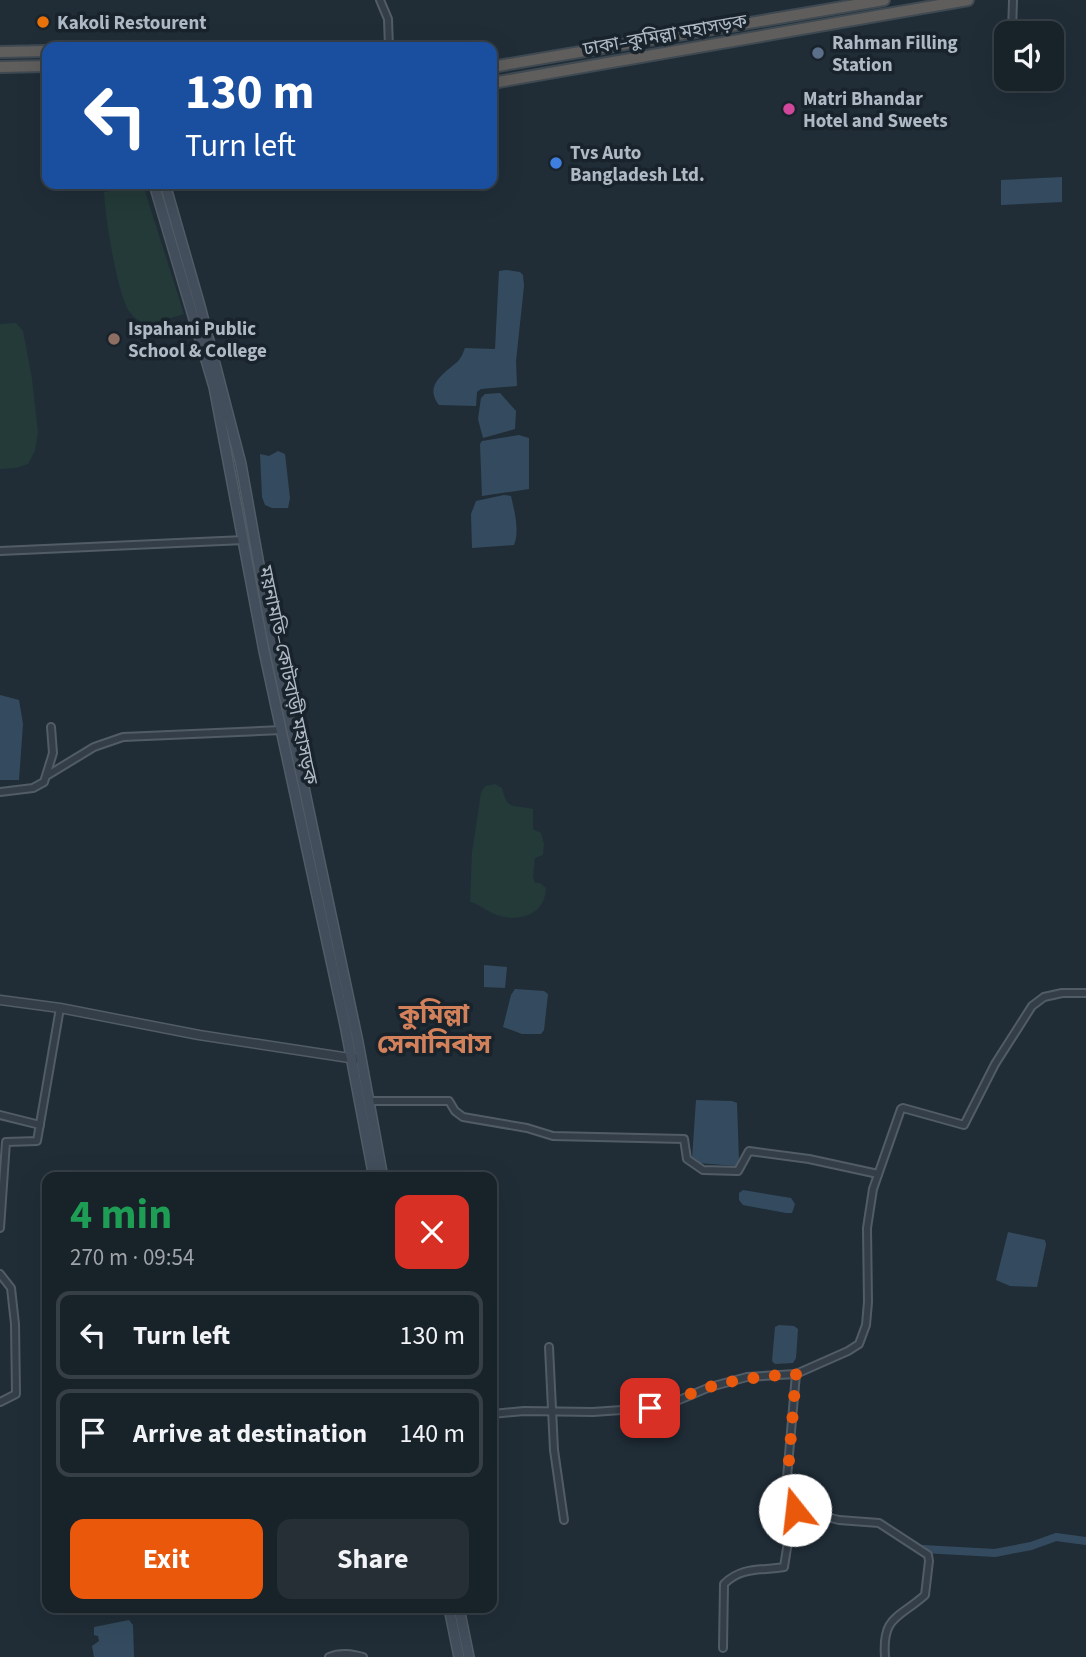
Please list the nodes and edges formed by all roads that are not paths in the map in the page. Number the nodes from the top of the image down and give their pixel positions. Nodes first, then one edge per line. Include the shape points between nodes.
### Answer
1 (380, 0) edge
2 (884, 0) edge
3 (968, 0) edge
4 (1013, 0) edge
5 (1012, 21) edge
6 (389, 42) edge
7 (0, 43) edge
8 (42, 51) edge
9 (6, 52) edge
10 (42, 66) edge
11 (497, 66) edge
12 (0, 67) edge
13 (497, 82) edge
14 (156, 189) edge
15 (166, 189) edge
16 (218, 386) junction
17 (244, 540) junction
18 (0, 551) edge
19 (51, 727) dead end
20 (286, 729) junction
21 (48, 775) junction
22 (0, 792) edge
23 (1086, 993) edge
24 (0, 1000) edge
25 (60, 1007) junction
26 (357, 1059) junction
27 (369, 1101) junction
28 (0, 1115) edge
29 (40, 1125) junction
30 (373, 1172) edge
31 (382, 1172) edge
32 (878, 1174) junction
33 (0, 1228) edge
34 (0, 1274) edge
35 (549, 1347) dead end
36 (796, 1374) junction
37 (0, 1402) edge
38 (552, 1411) junction
39 (497, 1414) edge
40 (787, 1507) junction
41 (564, 1520) dead end
42 (450, 1613) edge
43 (460, 1613) edge
44 (723, 1648) dead end
45 (329, 1657) edge
46 (363, 1657) edge
47 (459, 1657) edge
48 (469, 1657) edge
49 (885, 1657) edge

1 - 6 street via 388,19
2 - 11 highway, ঢাকা–কুমিল্লা মহাসড়ক
3 - 13 highway, ঢাকা–কুমিল্লা মহাসড়ক
4 - 5 street
7 - 9 highway
8 - 9 highway
10 - 12 highway
14 - 16 main road, ময়নামতি–কোটবাড়ী মহাসড়ক
15 - 16 main road, ময়নামতি–কোটবাড়ী মহাসড়ক
16 - 17 main road, ময়নামতি–কোটবাড়ী মহাসড়ক
16 - 20 main road, ময়নামতি–কোটবাড়ী মহাসড়ক via 241,464
17 - 18 street
17 - 20 main road, ময়নামতি–কোটবাড়ী মহাসড়ক
19 - 21 street via 53,752
20 - 21 street via 123,737 94,747
20 - 26 main road, ময়নামতি–কোটবাড়ী মহাসড়ক
21 - 22 street via 33,788
23 - 32 street via 1044,997 1032,1006 964,1125 902,1108
24 - 25 street
25 - 26 street via 199,1035
25 - 29 street
26 - 27 main road, ময়নামতি–কোটবাড়ী মহাসড়ক
26 - 30 main road, ময়নামতি–কোটবাড়ী মহাসড়ক
27 - 31 main road, ময়নামতি–কোটবাড়ী মহাসড়ক
27 - 32 street via 449,1101 463,1117 553,1136 684,1139 687,1159 703,1170 738,1171 749,1151
28 - 29 street
29 - 33 street via 37,1141 6,1142
32 - 36 street via 867,1228 868,1302 859,1344
34 - 37 street via 11,1288 16,1394
35 - 38 street
36 - 38 street via 747,1377 650,1408
36 - 40 street
38 - 39 street
38 - 41 street
40 - 44 street via 784,1567 755,1568 724,1584
40 - 49 street via 839,1520 879,1523 928,1555 925,1595 888,1626
42 - 47 main road
43 - 48 main road
45 - 46 street

